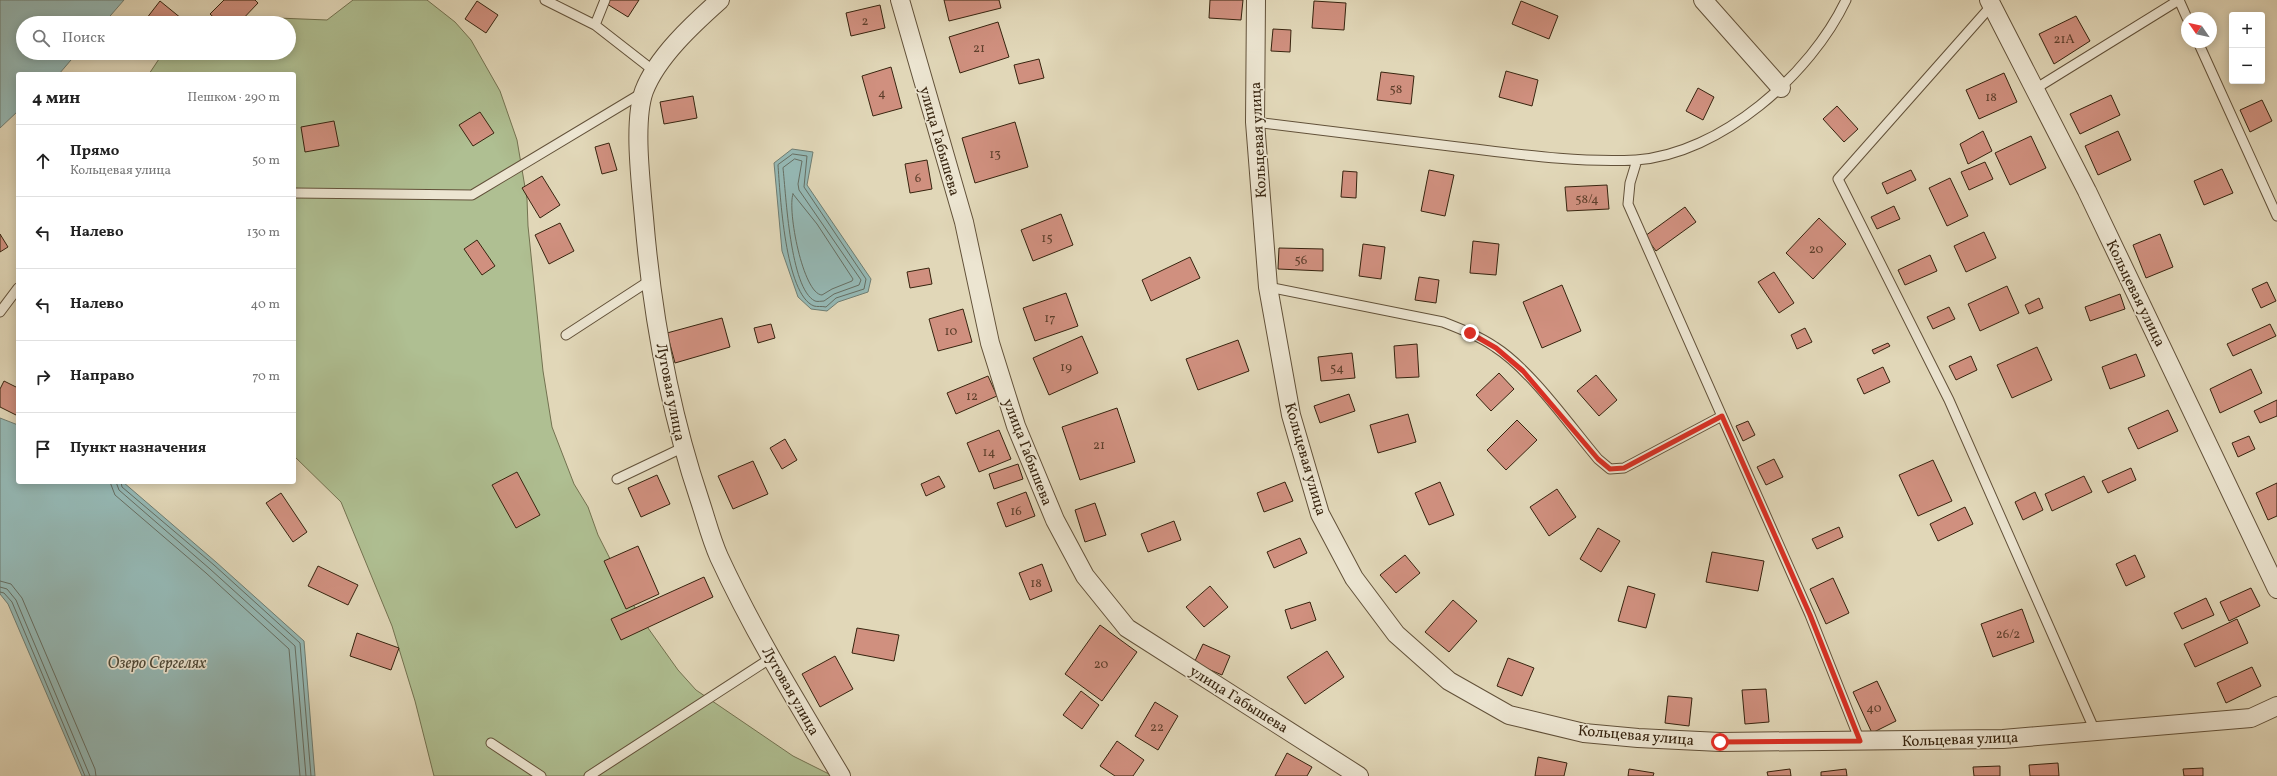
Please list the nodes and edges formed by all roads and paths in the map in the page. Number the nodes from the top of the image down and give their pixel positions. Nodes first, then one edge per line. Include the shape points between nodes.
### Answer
1 (545, 0) edge
2 (605, 0) edge
3 (720, 0) edge
4 (900, 0) edge
5 (1256, 0) edge
6 (1703, 0) edge
7 (1846, 0) edge
8 (2179, 0) edge
9 (1991, 2) edge
10 (2184, 12) edge
11 (595, 25) junction
12 (2201, 48) edge
13 (654, 71) junction
14 (1781, 88) junction
15 (2035, 88) junction
16 (644, 92) junction
17 (1254, 122) junction
18 (1637, 160) junction
19 (296, 193) edge
20 (2277, 216) edge
21 (649, 280) junction
22 (1268, 287) junction
23 (16, 291) edge
24 (0, 312) edge
25 (566, 335) dead end
26 (1722, 416) junction
27 (682, 448) junction
28 (617, 479) dead end
29 (2277, 589) edge
30 (771, 658) junction
31 (2277, 706) edge
32 (2095, 731) junction
33 (1860, 741) junction
34 (491, 742) dead end
35 (1356, 773) edge
36 (541, 776) edge
37 (589, 776) edge
38 (841, 776) edge

1 - 11 lane
2 - 11 lane
3 - 13 street, Луговая улица via 686,33
4 - 35 street, улица Габышева via 964,222 990,343 1016,426 1055,520 1085,576 1127,628
5 - 17 street, Кольцевая улица
6 - 14 street
7 - 14 lane via 1837,19 1812,55
8 - 10 lane
8 - 15 lane
9 - 15 street, Кольцевая улица
9 - 32 lane via 1838,179 1949,400
11 - 13 lane
12 - 20 lane
13 - 16 street, Луговая улица
14 - 18 lane via 1746,117 1704,140 1678,151
15 - 29 street, Кольцевая улица via 2087,190
16 - 19 lane via 472,195
16 - 21 street, Луговая улица via 639,154
17 - 18 lane via 1567,160
17 - 22 street, Кольцевая улица
18 - 26 lane via 1630,183 1628,204
21 - 25 lane
21 - 27 street, Луговая улица
22 - 26 lane via 1443,322 1470,333 1496,348 1523,371 1598,459 1610,469 1624,468
22 - 33 street, Кольцевая улица via 1291,415 1320,514 1354,578 1396,634 1449,681 1509,715 1584,733 1720,742
23 - 24 lane
26 - 33 lane via 1810,615
27 - 28 lane
27 - 30 street, Луговая улица via 718,555
30 - 37 lane
30 - 38 street, Луговая улица
31 - 32 street, Кольцевая улица via 2251,718
32 - 33 street, Кольцевая улица via 2003,738
34 - 36 lane

